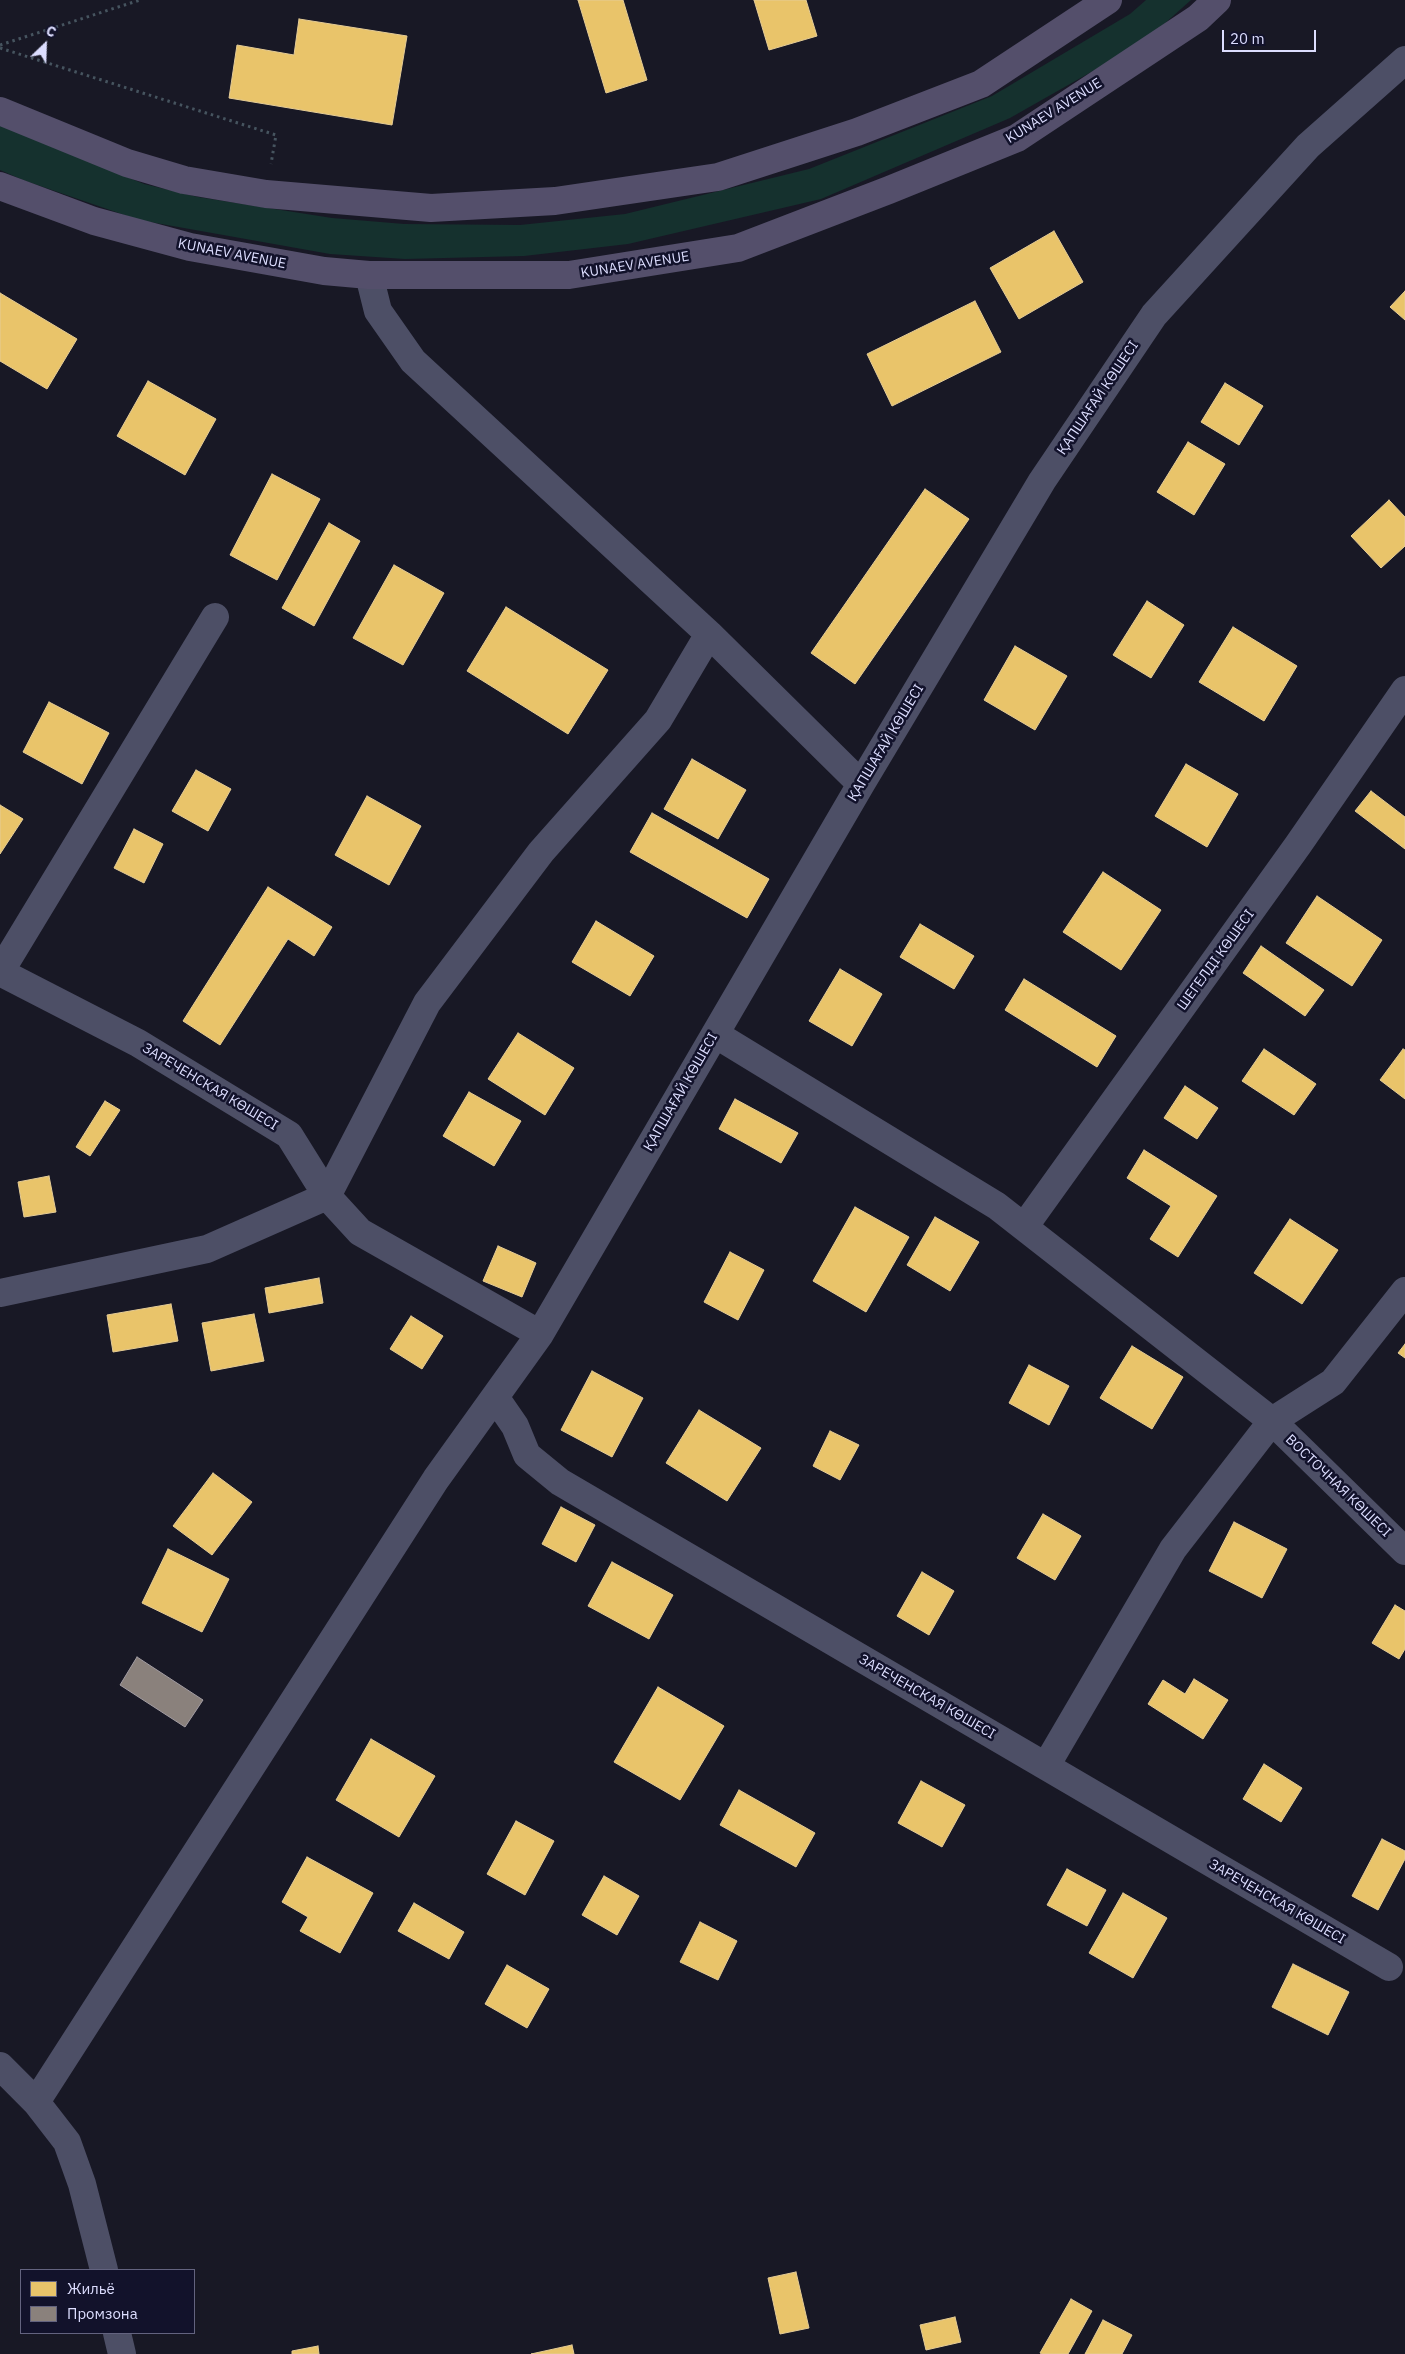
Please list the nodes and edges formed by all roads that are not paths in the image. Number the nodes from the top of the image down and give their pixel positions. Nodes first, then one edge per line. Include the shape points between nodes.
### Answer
1 (1108, 0) edge
2 (1217, 0) edge
3 (1405, 60) edge
4 (0, 111) edge
5 (0, 186) edge
6 (369, 276) junction
7 (215, 616) dead end
8 (709, 634) junction
9 (1405, 690) edge
10 (861, 784) junction
11 (0, 972) edge
12 (715, 1034) junction
13 (328, 1196) junction
14 (1024, 1227) junction
15 (1405, 1291) edge
16 (0, 1294) edge
17 (540, 1334) junction
18 (495, 1397) junction
19 (1272, 1421) junction
20 (1405, 1551) edge
21 (1046, 1766) junction
22 (1389, 1968) dead end
23 (0, 2066) edge
24 (36, 2102) junction
25 (104, 2269) edge
26 (117, 2334) edge
27 (122, 2354) edge

1 - 4 main road via 981,84 857,132 718,177 555,201 431,208 266,194 184,180 127,163
2 - 6 main road, KUNAEV AVENUE via 1198,18 1016,138 738,248 569,275
3 - 10 street, ҚАПШАҒАЙ КӨШЕСІ via 1308,146 1154,315 1042,481
5 - 6 main road, KUNAEV AVENUE via 94,221 190,246 324,271
6 - 8 street via 378,311 412,361
7 - 11 street
8 - 10 street
8 - 13 street via 658,720 541,852 427,1003
9 - 14 street, ШЕГЕЛДІ КӨШЕСІ
10 - 12 street, ҚАПШАҒАЙ КӨШЕСІ
11 - 13 street, ЗАРЕЧЕНСКАЯ КӨШЕСІ via 138,1043 289,1135
12 - 14 street, ВОСТОЧНАЯ КӨШЕСІ via 997,1206
12 - 17 street, ҚАПШАҒАЙ КӨШЕСІ
13 - 16 street via 207,1249
13 - 17 street, ЗАРЕЧЕНСКАЯ КӨШЕСІ via 360,1232
14 - 19 street, ВОСТОЧНАЯ КӨШЕСІ
15 - 19 street via 1333,1382
17 - 18 street, ҚАПШАҒАЙ КӨШЕСІ
18 - 21 street, ЗАРЕЧЕНСКАЯ КӨШЕСІ via 515,1426 527,1456 560,1482
18 - 24 street, ҚАПШАҒАЙ КӨШЕСІ via 436,1479
19 - 20 street, ВОСТОЧНАЯ КӨШЕСІ
19 - 21 street via 1174,1549
21 - 22 street, ЗАРЕЧЕНСКАЯ КӨШЕСІ
23 - 24 street
24 - 25 street via 67,2142 82,2184
26 - 27 street

